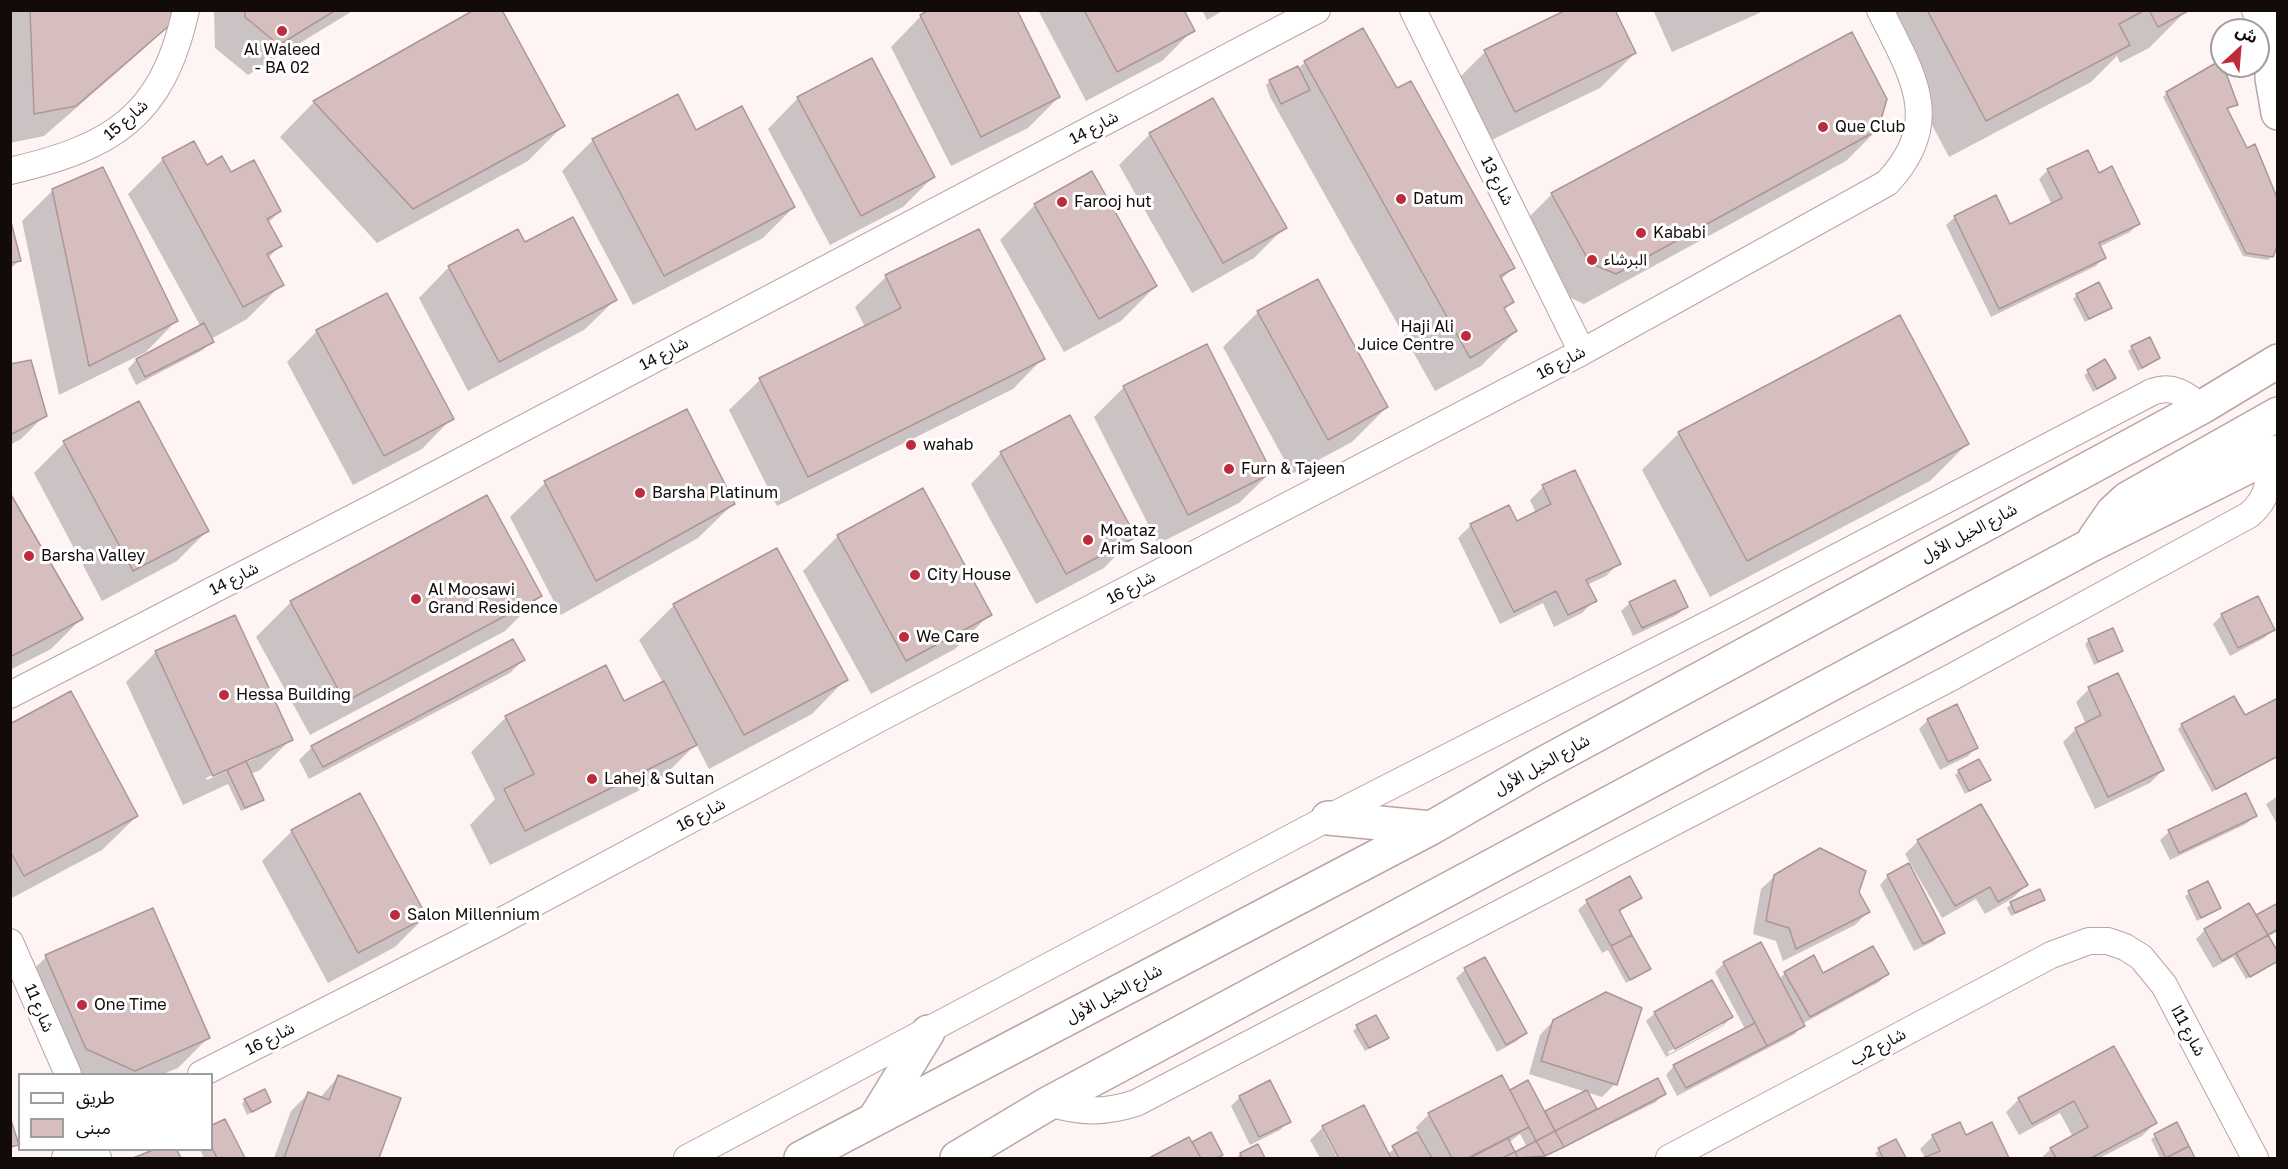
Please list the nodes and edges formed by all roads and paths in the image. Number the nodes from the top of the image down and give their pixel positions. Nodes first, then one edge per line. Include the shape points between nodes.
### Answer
1 (186, 10) edge
2 (1317, 10) edge
3 (1413, 10) edge
4 (1880, 10) edge
5 (2270, 47) edge
6 (2277, 113) edge
7 (10, 171) edge
8 (2277, 348) edge
9 (1582, 352) junction
10 (2265, 368) edge
11 (2202, 407) junction
12 (2277, 414) edge
13 (2274, 454) edge
14 (2091, 545) junction
15 (10, 695) edge
16 (1328, 818) junction
17 (1431, 828) junction
18 (2088, 941) joint
19 (10, 942) edge
20 (928, 1032) junction
21 (68, 1073) edge
22 (203, 1073) edge
23 (1049, 1103) junction
24 (873, 1121) junction
25 (687, 1158) edge
26 (801, 1158) edge
27 (957, 1158) edge
28 (1669, 1158) edge
29 (2255, 1158) edge

1 - 7 street, شارع 15 via 168,71 135,117 88,149
2 - 15 street, شارع 14
3 - 9 street, شارع 13
4 - 9 street, شارع 16 via 1918,93 1921,118 1904,165 1887,183
5 - 6 main road
8 - 10 main road, شارع الخيل الأول
9 - 22 street, شارع 16 via 492,926
10 - 11 main road, شارع الخيل الأول
11 - 16 street via 2177,390 2152,392
11 - 17 main road, شارع الخيل الأول
12 - 14 main road via 2127,499 2100,527
13 - 14 main road
13 - 23 street via 2268,491 2249,514 1952,677 1136,1103 1082,1112
14 - 23 main road
16 - 17 main road
16 - 20 street
17 - 24 main road, شارع الخيل الأول
18 - 28 street, شارع 2ب via 2051,955
18 - 29 street, شارع 11ا via 2108,941 2125,947 2154,970
19 - 21 street, شارع 11
20 - 24 main road
20 - 25 street
23 - 27 main road
24 - 26 main road, شارع الخيل الأول

